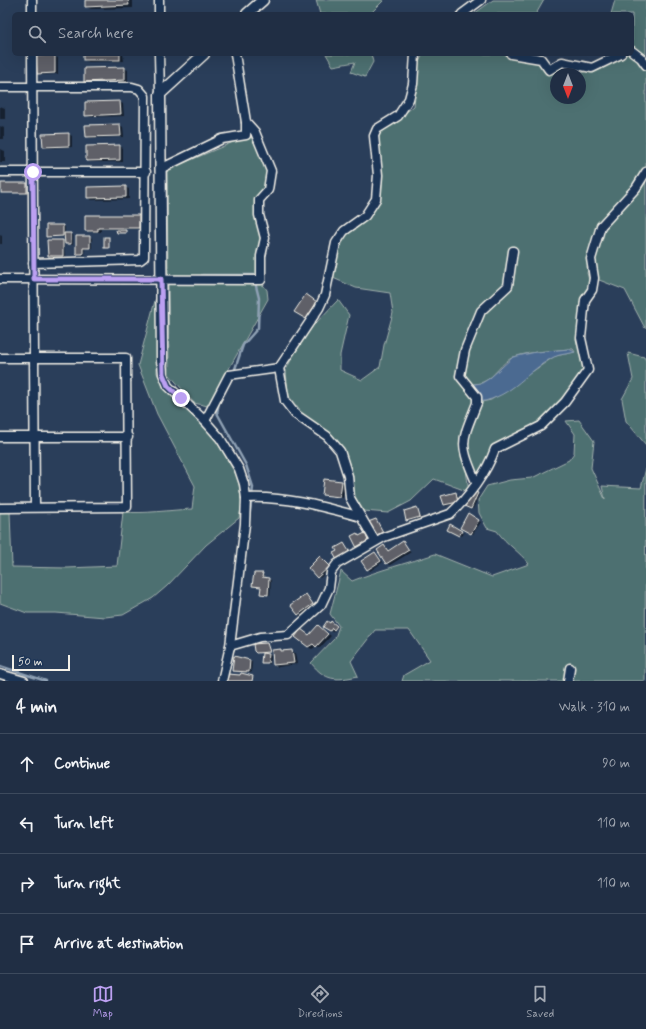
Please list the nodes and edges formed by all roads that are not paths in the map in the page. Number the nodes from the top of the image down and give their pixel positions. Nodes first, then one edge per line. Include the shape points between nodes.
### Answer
1 (32, 0) edge
2 (159, 0) edge
3 (263, 0) edge
4 (481, 0) edge
5 (32, 12) edge
6 (159, 12) edge
7 (249, 12) edge
8 (465, 12) edge
9 (634, 53) edge
10 (32, 56) edge
11 (160, 56) edge
12 (202, 56) edge
13 (235, 56) edge
14 (414, 56) edge
15 (523, 56) edge
16 (618, 56) edge
17 (646, 65) edge
18 (0, 87) edge
19 (33, 88) junction
20 (160, 94) junction
21 (246, 122) junction
22 (160, 169) junction
23 (0, 172) edge
24 (33, 172) junction
25 (146, 172) junction
26 (646, 172) edge
27 (513, 251) dead end
28 (33, 262) junction
29 (34, 279) junction
30 (161, 279) junction
31 (0, 280) edge
32 (35, 357) junction
33 (0, 358) edge
34 (162, 362) joint
35 (279, 368) junction
36 (205, 422) junction
37 (0, 437) edge
38 (35, 437) junction
39 (128, 437) junction
40 (476, 482) junction
41 (247, 498) junction
42 (36, 507) junction
43 (0, 508) edge
44 (362, 517) junction
45 (375, 542) junction
46 (233, 645) junction
47 (570, 668) dead end
48 (0, 674) edge
49 (24, 681) edge
50 (222, 681) edge
51 (568, 681) edge

1 - 5 street
2 - 6 street
3 - 7 street
4 - 8 street
9 - 17 street
10 - 19 street
11 - 20 street
12 - 20 street
13 - 21 street
14 - 35 street via 413,84 408,99 398,116 377,129 374,136 378,175 376,199 365,216 344,231 336,243 325,295
15 - 16 street via 541,59 549,70 562,62 592,68
18 - 19 street
19 - 24 street
19 - 25 street via 139,89 145,96
20 - 22 street
21 - 22 street via 246,135 222,139
21 - 30 street via 255,132 271,171 268,190 259,200 259,215 265,238 261,256 261,280
22 - 30 street
23 - 24 street
24 - 25 street
24 - 28 street
25 - 28 street via 144,257 140,260
26 - 40 street via 636,188 601,226 591,259 594,278 592,290 585,300 581,338 588,370 565,402 541,426 495,449 489,466
27 - 40 street via 508,286 481,311 461,367 460,376 477,397 463,439 464,454
28 - 29 street
29 - 30 street
29 - 31 street
29 - 32 street
30 - 34 street
32 - 33 street
32 - 38 street
32 - 39 street via 126,358
34 - 36 street via 168,386
35 - 36 street via 229,374
35 - 44 street via 285,402 295,414 327,436 340,451 348,476 350,498
36 - 41 street via 220,438 239,469
37 - 38 street
38 - 39 street
38 - 42 street
39 - 42 street via 127,508
40 - 45 street via 450,514
41 - 44 street via 314,504
41 - 46 street
42 - 43 street
44 - 45 street
45 - 46 street via 337,564 331,572 329,588 321,605 288,635 260,637
46 - 50 street
47 - 51 street
48 - 49 street

